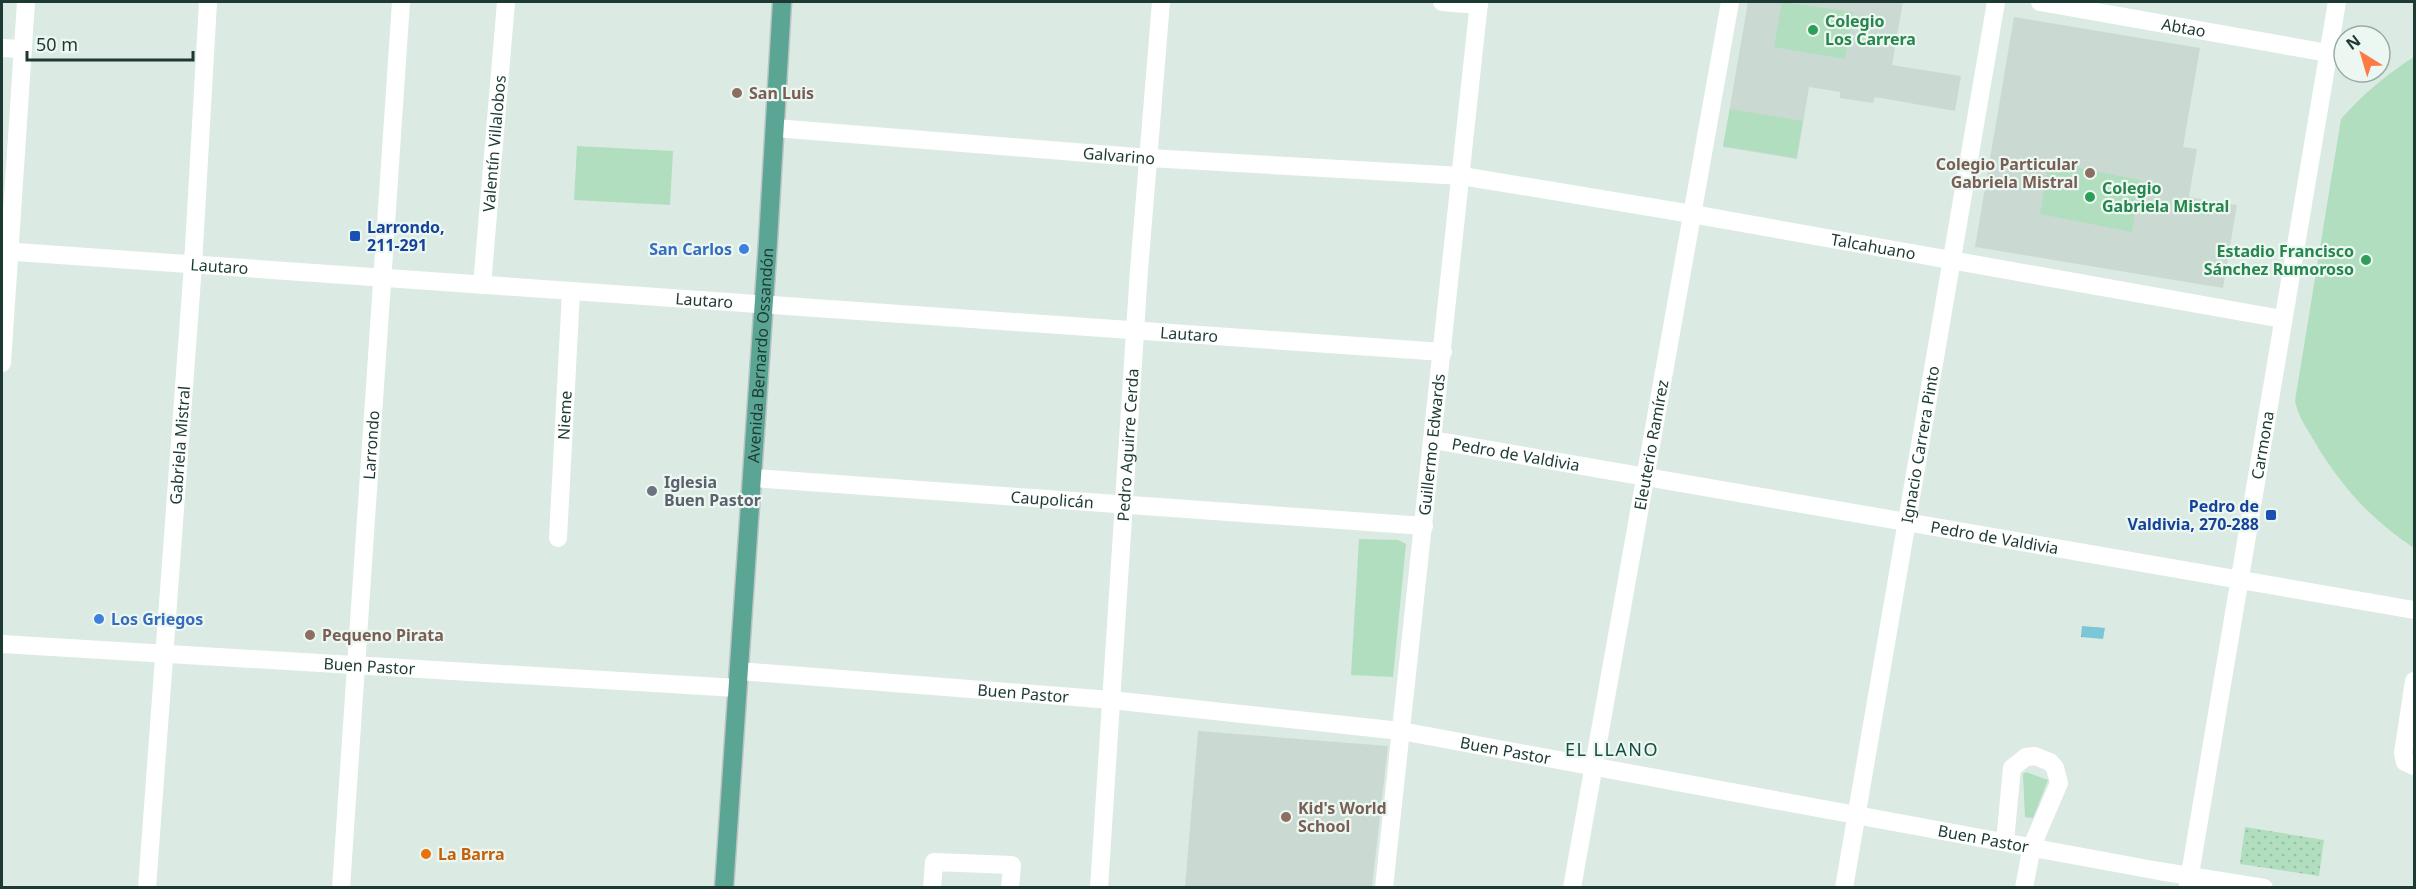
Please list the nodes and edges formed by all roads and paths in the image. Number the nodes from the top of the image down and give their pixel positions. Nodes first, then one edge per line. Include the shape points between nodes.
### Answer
1 (26, 2) edge
2 (208, 2) edge
3 (401, 2) edge
4 (506, 2) edge
5 (782, 2) edge
6 (1161, 2) edge
7 (1442, 2) edge
8 (1730, 2) edge
9 (1996, 2) edge
10 (2040, 2) edge
11 (2337, 2) edge
12 (1479, 3) edge
13 (2, 48) edge
14 (23, 49) junction
15 (2328, 53) junction
16 (775, 128) junction
17 (1149, 158) junction
18 (1462, 176) junction
19 (1692, 214) junction
20 (6, 252) edge
21 (1952, 259) junction
22 (194, 265) junction
23 (382, 278) junction
24 (482, 285) junction
25 (571, 292) junction
26 (763, 305) junction
27 (2282, 319) junction
28 (1135, 331) junction
29 (1443, 352) junction
30 (2, 363) edge
31 (1433, 440) junction
32 (1646, 475) junction
33 (753, 478) junction
34 (1125, 505) junction
35 (1907, 523) junction
36 (1424, 526) junction
37 (558, 538) dead end
38 (2240, 579) junction
39 (2415, 610) edge
40 (2, 644) edge
41 (165, 652) junction
42 (357, 666) junction
43 (738, 680) junction
44 (2415, 681) edge
45 (1111, 700) junction
46 (1401, 730) junction
47 (2415, 766) edge
48 (1594, 767) junction
49 (1857, 813) junction
50 (2005, 841) junction
51 (2032, 846) junction
52 (2189, 882) edge
53 (1016, 887) edge
54 (147, 888) edge
55 (341, 888) edge
56 (724, 888) edge
57 (932, 888) edge
58 (1099, 888) edge
59 (1384, 888) edge
60 (1572, 888) edge
61 (1844, 888) edge
62 (2025, 888) edge
63 (2264, 888) edge

1 - 14 street
2 - 22 street, Gabriela Mistral
3 - 23 street, Larrondo
4 - 24 street, Valentín Villalobos
5 - 16 main road, Avenida Bernardo Ossandón
6 - 17 street, Pedro Aguirre Cerda
7 - 12 street
8 - 19 street, Eleuterio Ramírez
9 - 21 street, Ignacio Carrera Pinto
10 - 15 street, Abtao
11 - 15 street, Carmona
12 - 18 street, Guillermo Edwards
13 - 14 street
14 - 20 street
15 - 27 street, Carmona
16 - 17 street, Galvarino
16 - 26 main road, Avenida Bernardo Ossandón
17 - 18 street, Galvarino
17 - 28 street, Pedro Aguirre Cerda
18 - 19 street, Talcahuano
18 - 29 street, Guillermo Edwards
19 - 21 street, Talcahuano
19 - 32 street, Eleuterio Ramírez
20 - 22 street, Lautaro
20 - 30 street
21 - 27 street, Talcahuano
21 - 35 street, Ignacio Carrera Pinto
22 - 23 street, Lautaro
22 - 41 street, Gabriela Mistral
23 - 24 street, Lautaro
23 - 42 street, Larrondo
24 - 25 street, Lautaro
25 - 26 street, Lautaro
25 - 37 street, Nieme
26 - 28 street, Lautaro
26 - 33 main road, Avenida Bernardo Ossandón
27 - 38 street, Carmona
28 - 29 street, Lautaro
28 - 34 street, Pedro Aguirre Cerda
29 - 31 street, Guillermo Edwards
31 - 32 street, Pedro de Valdivia
31 - 36 street, Guillermo Edwards
32 - 35 street, Pedro de Valdivia
32 - 48 street, Eleuterio Ramírez
33 - 34 street, Caupolicán
33 - 43 main road, Avenida Bernardo Ossandón
34 - 36 street, Caupolicán
34 - 45 street, Pedro Aguirre Cerda
35 - 38 street, Pedro de Valdivia
35 - 49 street, Ignacio Carrera Pinto
36 - 46 street, Guillermo Edwards
38 - 39 street, Pedro de Valdivia
38 - 52 street, Carmona
40 - 41 street, Buen Pastor
41 - 42 street, Buen Pastor
41 - 54 street, Gabriela Mistral
42 - 43 street, Buen Pastor
42 - 55 street, Larrondo
43 - 45 street, Buen Pastor
43 - 56 main road, Avenida Bernardo Ossandón
44 - 47 street via 2403,753 2405,762
45 - 46 street, Buen Pastor
45 - 58 street, Pedro Aguirre Cerda
46 - 48 street, Buen Pastor
46 - 59 street, Guillermo Edwards
48 - 49 street, Buen Pastor
48 - 60 street, Eleuterio Ramírez
49 - 50 street, Buen Pastor
49 - 61 street, Ignacio Carrera Pinto
50 - 51 street, Buen Pastor
50 - 51 street via 2012,768 2026,757 2035,756 2055,768 2059,783
51 - 52 street, Buen Pastor
51 - 62 street
52 - 63 street, Buen Pastor
53 - 57 street via 1012,865 934,862

